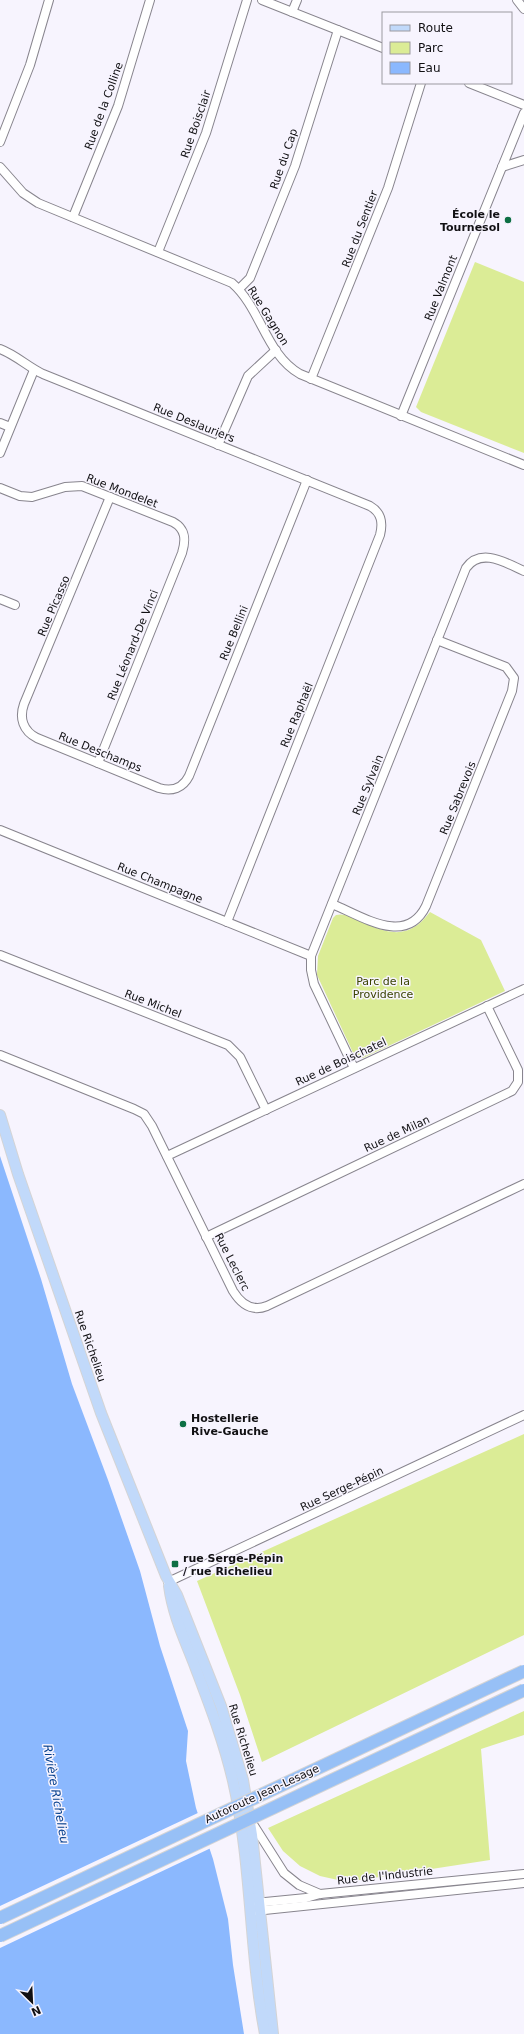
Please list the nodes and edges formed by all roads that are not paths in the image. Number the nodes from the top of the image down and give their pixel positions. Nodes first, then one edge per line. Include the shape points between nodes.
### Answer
1 (49, 0) edge
2 (150, 0) edge
3 (247, 0) edge
4 (262, 0) edge
5 (297, 0) edge
6 (516, 0) edge
7 (524, 9) edge
8 (292, 12) junction
9 (338, 30) junction
10 (382, 48) edge
11 (421, 84) edge
12 (472, 84) edge
13 (524, 105) edge
14 (524, 113) edge
15 (0, 142) edge
16 (524, 160) edge
17 (0, 167) edge
18 (502, 167) junction
19 (73, 217) junction
20 (158, 252) junction
21 (239, 289) junction
22 (0, 349) edge
23 (276, 350) junction
24 (34, 370) junction
25 (311, 379) junction
26 (401, 416) junction
27 (0, 423) edge
28 (10, 427) junction
29 (218, 444) junction
30 (0, 452) edge
31 (524, 465) edge
32 (307, 480) junction
33 (0, 488) edge
34 (110, 497) junction
35 (380, 516) joint
36 (184, 535) joint
37 (524, 571) edge
38 (0, 599) edge
39 (15, 605) dead end
40 (437, 640) junction
41 (23, 724) joint
42 (98, 763) junction
43 (175, 789) joint
44 (0, 830) edge
45 (332, 904) junction
46 (226, 922) junction
47 (0, 956) edge
48 (311, 956) junction
49 (524, 989) edge
50 (487, 1006) junction
51 (0, 1055) edge
52 (354, 1068) junction
53 (266, 1110) junction
54 (0, 1115) edge
55 (167, 1156) junction
56 (524, 1184) edge
57 (206, 1237) junction
58 (524, 1415) edge
59 (168, 1582) junction
60 (524, 1671) edge
61 (524, 1690) edge
62 (250, 1820) junction
63 (524, 1874) edge
64 (524, 1883) edge
65 (320, 1894) junction
66 (254, 1907) junction
67 (0, 1918) edge
68 (0, 1936) edge
69 (265, 2034) edge
70 (273, 2034) edge

1 - 15 street via 30,65
2 - 19 street, Rue de la Colline via 118,106
3 - 20 street, Rue Boisclair via 206,133
4 - 8 street
5 - 8 street
6 - 7 street
8 - 9 street
9 - 10 street
9 - 21 street, Rue du Cap via 295,166 250,278
11 - 25 street, Rue du Sentier via 388,188
12 - 13 street
14 - 18 street, Rue Valmont
16 - 18 street
17 - 19 street, Rue Gagnon via 30,198
18 - 26 street, Rue Valmont
19 - 20 street, Rue Gagnon
20 - 21 street, Rue Gagnon via 223,278
21 - 23 street, Rue Gagnon
22 - 24 street, Rue Deslauriers via 17,356
23 - 25 street, Rue Gagnon via 289,367
23 - 29 street via 248,376
24 - 28 street
24 - 29 street, Rue Deslauriers
25 - 26 street, Rue Gagnon
26 - 31 street, Rue Gagnon
27 - 28 street
28 - 30 street
29 - 32 street, Rue Deslauriers
32 - 35 street, Rue Deslauriers via 373,508
32 - 43 street, Rue Bellini via 189,776 184,784
33 - 34 street, Rue Mondelet via 20,496 32,497 65,487 78,486
34 - 36 street, Rue Mondelet via 173,522 180,527
34 - 41 street, Rue Picasso via 24,704
35 - 46 street, Rue Raphaël via 380,535
36 - 42 street, Rue Léonard-De Vinci via 183,549
37 - 40 street, Rue Sylvain via 487,557 473,561 465,571
38 - 39 street
40 - 45 street, Rue Sylvain
40 - 45 street, Rue Sabrevois via 508,669 513,676 514,684 506,706 420,916 404,926 389,927
41 - 42 street, Rue Deschamps via 33,736
42 - 43 street, Rue Deschamps via 159,788
44 - 46 street, Rue Champagne
45 - 48 street, Rue Sylvain
46 - 48 street, Rue Champagne
47 - 53 street, Rue Michel via 228,1044 240,1057
48 - 52 street, Rue Sylvain via 310,970 314,984
49 - 50 street, Rue de Boischatel
50 - 52 street, Rue de Boischatel
50 - 57 street, Rue de Milan via 518,1070 518,1082 512,1091
51 - 55 street, Rue Leclerc via 141,1112 151,1122
52 - 53 street, Rue de Boischatel
53 - 55 street, Rue de Boischatel
54 - 59 main road, Rue Richelieu via 101,1413
55 - 57 street, Rue Leclerc
56 - 57 street, Rue Leclerc via 260,1308 247,1306 237,1298
58 - 59 street, Rue Serge-Pépin
59 - 62 main road, Rue Richelieu via 177,1595 226,1723 240,1767
59 - 66 main road, Rue Richelieu via 171,1608 219,1730 230,1767
60 - 67 highway, Autoroute Jean-Lesage, bridge
61 - 68 highway, Autoroute Jean-Lesage, bridge
62 - 65 street via 284,1872 299,1885
62 - 66 main road, Rue Richelieu
63 - 65 street, Rue de l'Industrie
64 - 66 street, Rue de l'Industrie
65 - 66 street, Rue de l'Industrie
66 - 69 main road, Rue Richelieu via 258,1990
66 - 70 main road, Rue Richelieu

